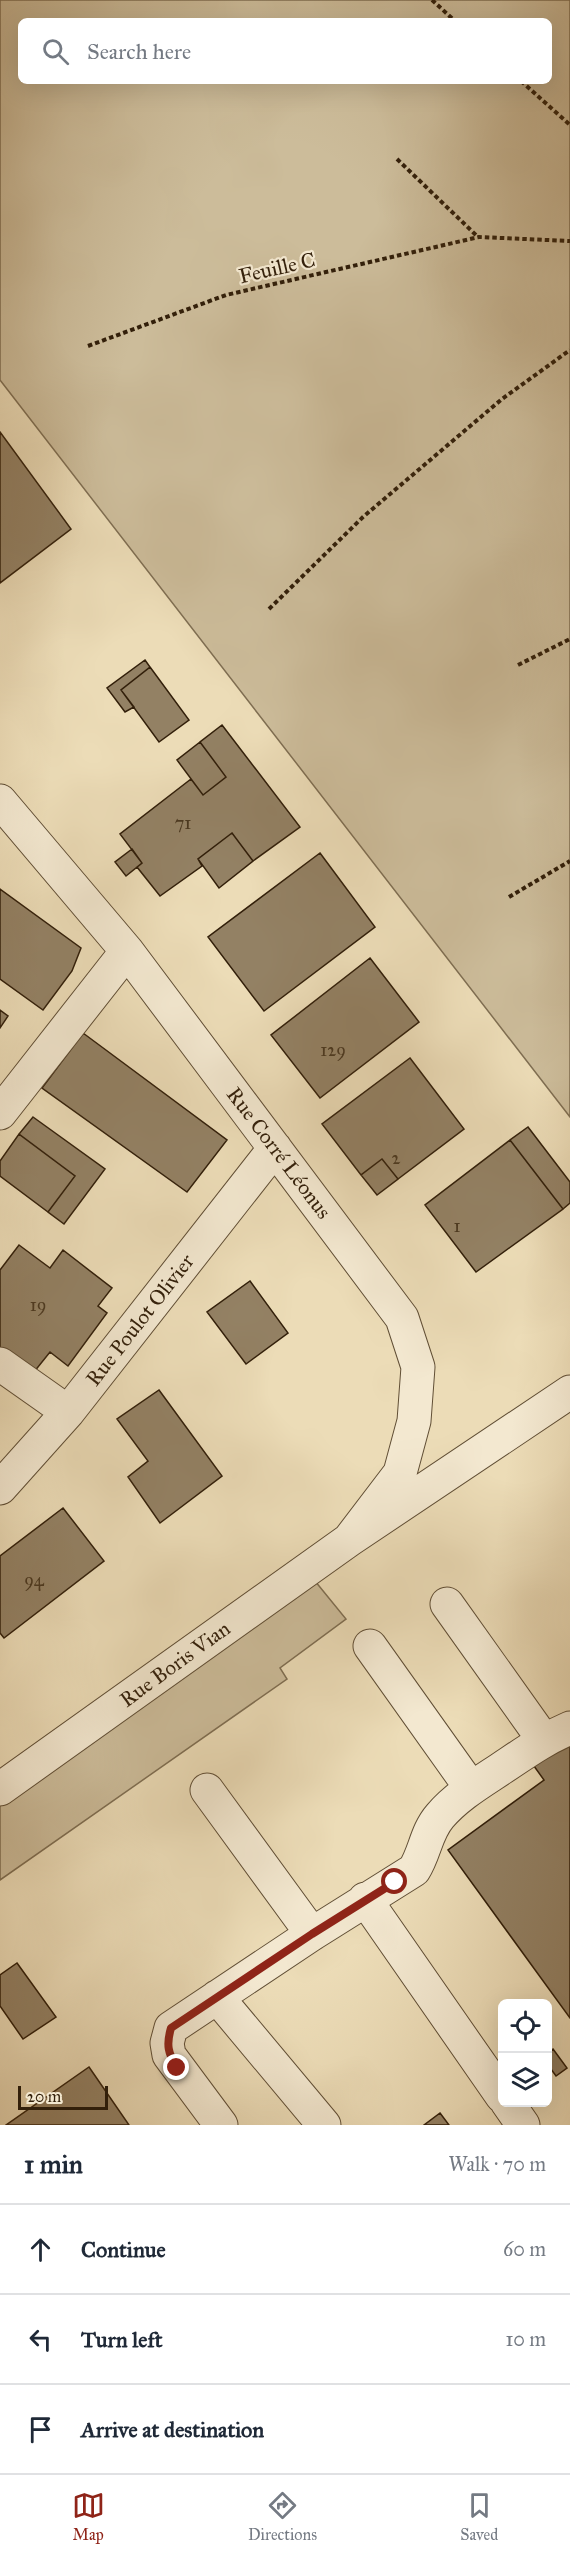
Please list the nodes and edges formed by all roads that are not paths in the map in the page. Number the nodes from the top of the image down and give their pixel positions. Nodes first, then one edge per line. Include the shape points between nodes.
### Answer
1 (0, 801) edge
2 (127, 951) junction
3 (0, 1113) edge
4 (275, 1148) junction
5 (0, 1364) edge
6 (570, 1392) edge
7 (68, 1412) junction
8 (0, 1488) edge
9 (349, 1539) junction
10 (447, 1604) dead end
11 (370, 1646) dead end
12 (557, 1733) edge
13 (471, 1788) junction
14 (0, 1789) edge
15 (207, 1790) dead end
16 (365, 1899) junction
17 (312, 1934) junction
18 (217, 1997) junction
19 (498, 2090) edge
20 (510, 2107) edge
21 (221, 2125) edge
22 (324, 2125) edge
23 (523, 2125) edge

1 - 2 lane, Rue Corré Léonus
2 - 3 lane
2 - 4 lane, Rue Corré Léonus
4 - 7 lane, Rue Poulot Olivier
4 - 9 lane, Rue Corré Léonus via 402,1318 418,1367 414,1421 400,1473
5 - 7 lane
6 - 9 lane
7 - 8 lane, Rue Poulot Olivier
9 - 14 lane, Rue Boris Vian
10 - 12 lane
11 - 13 lane
12 - 13 lane
13 - 16 lane via 440,1815 414,1870
15 - 17 lane
16 - 17 lane
16 - 19 lane
17 - 18 lane
18 - 21 lane via 171,2028 167,2043 177,2068
18 - 22 lane
20 - 23 lane

